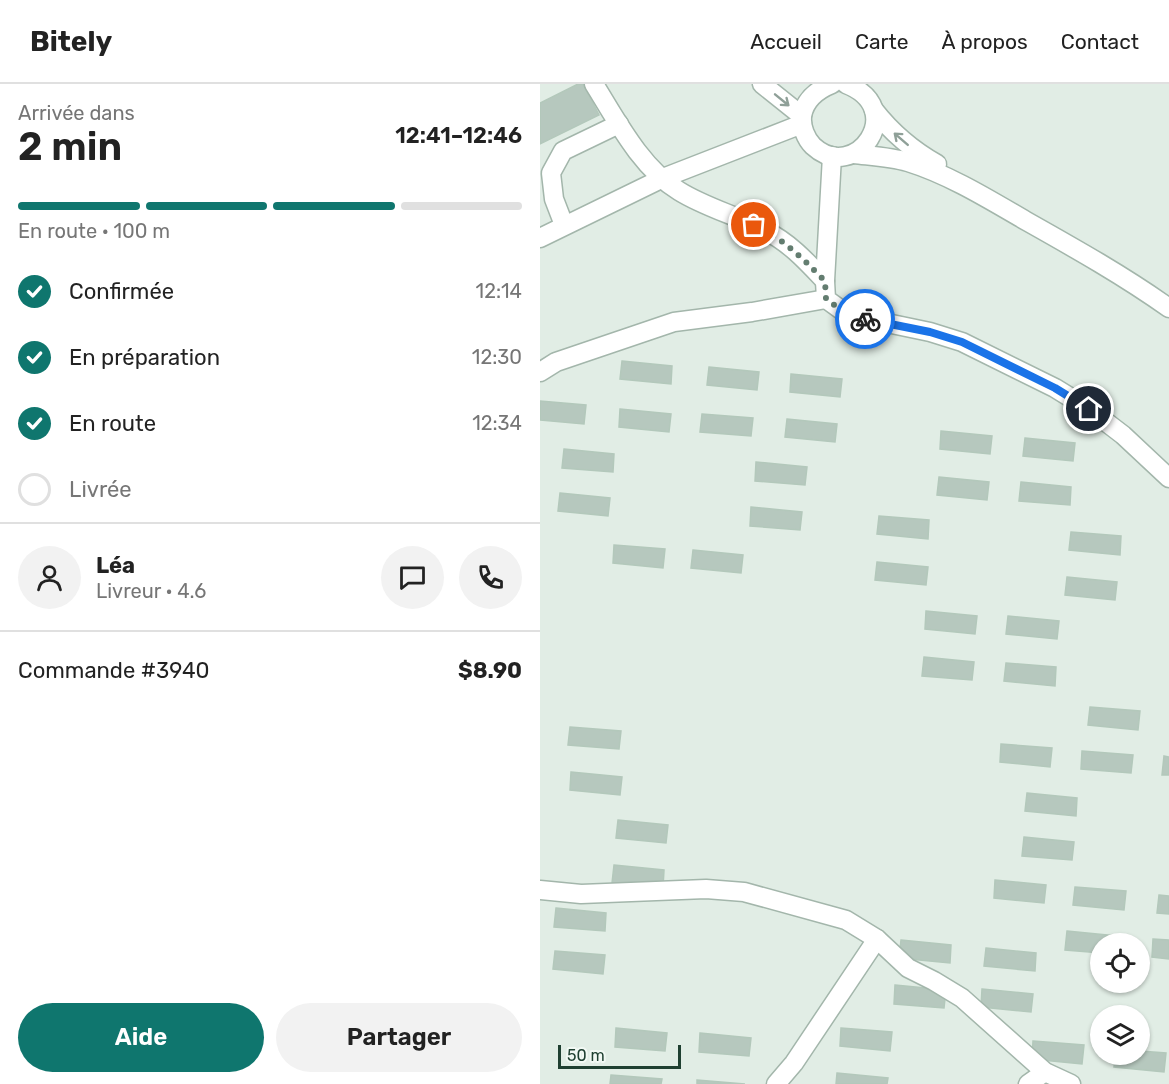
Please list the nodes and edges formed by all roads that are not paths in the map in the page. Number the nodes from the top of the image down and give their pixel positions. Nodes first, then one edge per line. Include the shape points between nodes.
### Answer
1 (594, 84) edge
2 (762, 84) edge
3 (832, 84) edge
4 (846, 84) edge
5 (874, 110) junction
6 (802, 120) junction
7 (619, 124) junction
8 (854, 154) junction
9 (832, 156) junction
10 (663, 178) junction
11 (564, 225) junction
12 (540, 238) edge
13 (825, 290) junction
14 (1169, 294) edge
15 (1169, 308) edge
16 (540, 372) edge
17 (1169, 478) edge
18 (540, 890) edge
19 (877, 939) junction
20 (1045, 1072) junction
21 (776, 1084) edge
22 (1028, 1084) edge
23 (1071, 1084) edge

1 - 7 street
2 -> 6 street
3 - 6 street via 807,101
4 - 5 street via 859,89
5 - 8 street via 876,123 872,135
14 -> 5 street via 1086,242 911,148
6 - 9 street via 811,144
6 - 10 street
7 - 10 street
7 - 11 street via 563,152 551,173 554,199
8 - 9 street
8 - 15 street via 906,161 931,170 1066,243
9 - 13 street
10 - 11 street
10 - 13 street via 679,191 791,247
11 - 12 street
13 - 16 street via 752,312 674,322 556,362
13 - 17 street via 844,312 962,342 1055,388 1124,435
18 - 19 street via 581,894 744,892 846,920
19 - 20 street via 908,968 962,998
19 - 21 street
20 - 22 street
20 - 23 street

